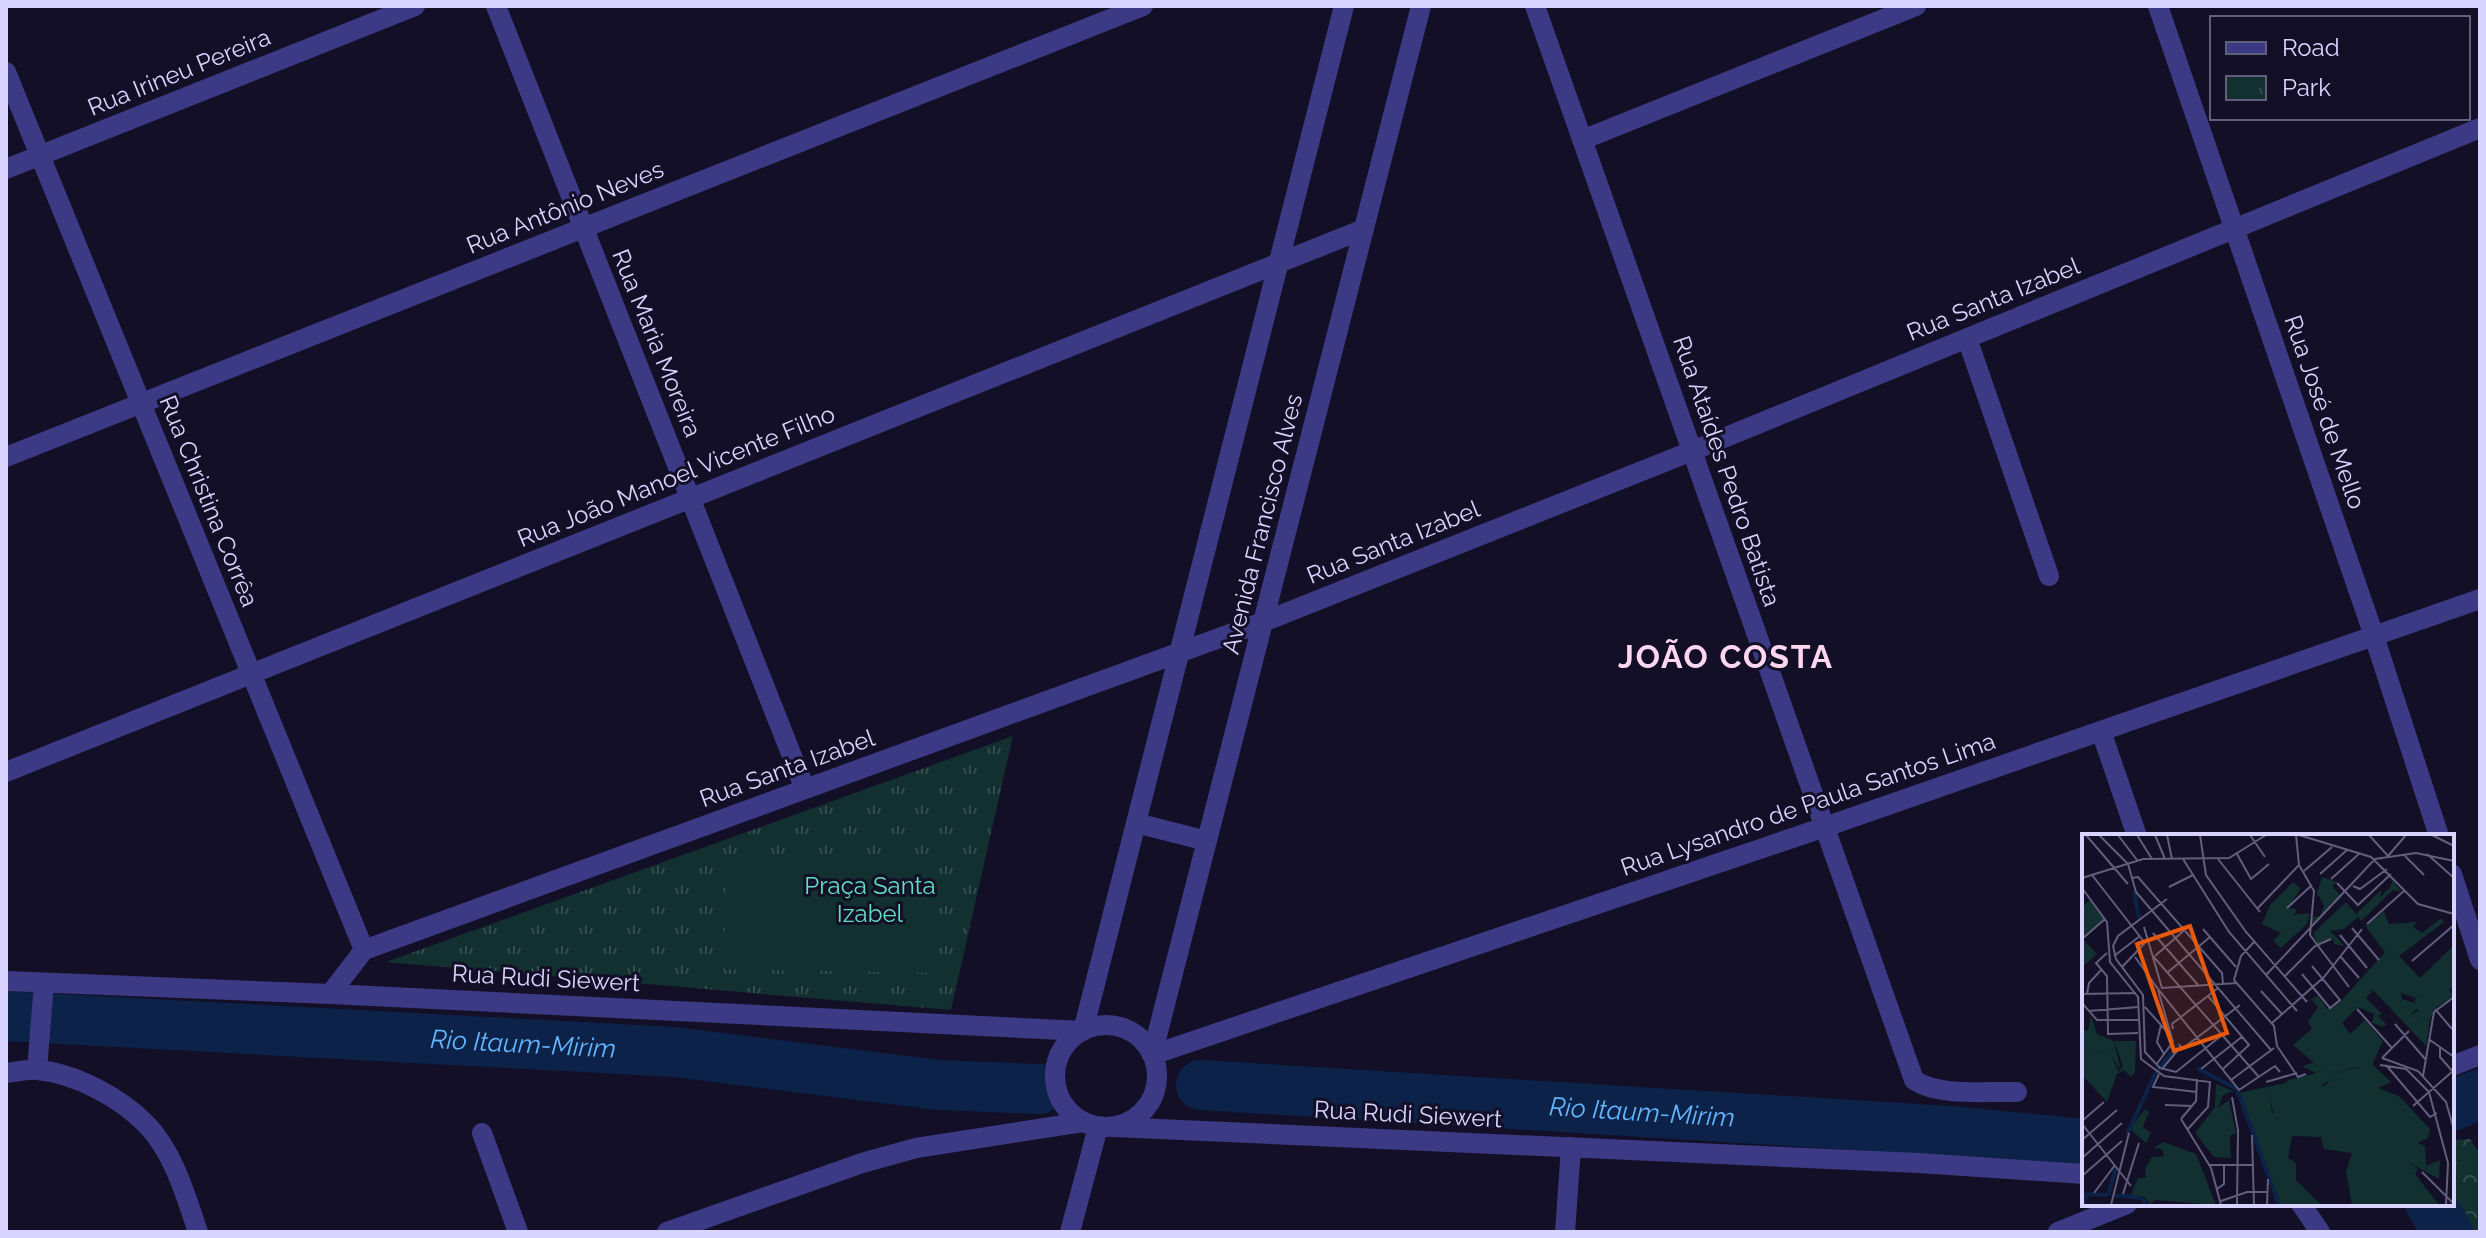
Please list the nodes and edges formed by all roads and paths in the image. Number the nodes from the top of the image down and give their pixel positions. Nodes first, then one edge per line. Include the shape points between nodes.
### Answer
1 (415, 6) edge
2 (496, 6) edge
3 (1143, 6) edge
4 (1344, 6) edge
5 (1421, 6) edge
6 (1535, 6) edge
7 (1916, 6) edge
8 (2158, 6) edge
9 (6, 72) edge
10 (2480, 128) edge
11 (1582, 140) junction
12 (40, 155) junction
13 (6, 169) edge
14 (583, 228) junction
15 (1364, 229) junction
16 (2235, 229) junction
17 (1279, 263) junction
18 (1967, 338) junction
19 (141, 403) junction
20 (1692, 451) junction
21 (6, 457) edge
22 (690, 498) junction
23 (2049, 576) dead end
24 (2480, 599) edge
25 (1263, 622) junction
26 (2374, 636) junction
27 (1179, 654) junction
28 (251, 674) junction
29 (2101, 731) junction
30 (6, 772) edge
31 (805, 789) junction
32 (1136, 823) junction
33 (1825, 827) junction
34 (2136, 834) edge
35 (2438, 834) edge
36 (1207, 841) junction
37 (2454, 880) edge
38 (364, 950) junction
39 (2480, 960) edge
40 (6, 981) edge
41 (44, 983) junction
42 (330, 994) junction
43 (1083, 1031) junction
44 (1152, 1055) junction
45 (2480, 1055) edge
46 (2454, 1065) edge
47 (37, 1070) junction
48 (6, 1073) edge
49 (2017, 1092) dead end
50 (1098, 1125) junction
51 (482, 1133) dead end
52 (1571, 1147) junction
53 (2082, 1174) edge
54 (2122, 1206) edge
55 (2302, 1206) edge
56 (198, 1232) edge
57 (518, 1232) edge
58 (667, 1232) edge
59 (1070, 1232) edge
60 (1565, 1232) edge
61 (2058, 1232) edge
62 (2320, 1232) edge

1 - 12 street, Rua Irineu Pereira
2 - 14 street, Rua Maria Moreira
3 - 14 street, Rua Antônio Neves
4 - 17 street, Avenida Francisco Alves
5 - 15 street, Avenida Francisco Alves
6 - 11 street, Rua Ataídes Pedro Batista
7 - 11 street
8 - 16 street, Rua José de Mello
9 - 12 street, Rua Christina Corrêa
10 - 16 street, Rua Santa Izabel
11 - 20 street, Rua Ataídes Pedro Batista
12 - 13 street, Rua Irineu Pereira
12 - 19 street, Rua Christina Corrêa
14 - 19 street, Rua Antônio Neves
14 - 22 street, Rua Maria Moreira
15 - 17 street, Rua João Manoel Vicente Filho
15 - 25 street, Avenida Francisco Alves
16 - 18 street, Rua Santa Izabel
16 - 26 street, Rua José de Mello
17 - 22 street, Rua João Manoel Vicente Filho
17 - 27 street, Avenida Francisco Alves
18 - 20 street, Rua Santa Izabel
18 - 23 street
19 - 21 street, Rua Antônio Neves
19 - 28 street, Rua Christina Corrêa
20 - 25 street, Rua Santa Izabel
20 - 33 street, Rua Ataídes Pedro Batista
22 - 28 street, Rua João Manoel Vicente Filho
22 - 31 street, Rua Maria Moreira
24 - 26 street, Rua Lysandro de Paula Santos Lima
25 - 27 street, Rua Santa Izabel
25 - 36 street, Avenida Francisco Alves
26 - 29 street, Rua Lysandro de Paula Santos Lima
26 - 35 street, Rua José de Mello
27 - 31 street, Rua Santa Izabel
27 - 32 street, Avenida Francisco Alves
28 - 30 street, Rua João Manoel Vicente Filho
28 - 38 street, Rua Christina Corrêa
29 - 33 street, Rua Lysandro de Paula Santos Lima
29 - 34 street
31 - 38 street, Rua Santa Izabel
32 - 36 street
32 - 43 street, Avenida Francisco Alves
33 - 44 street, Rua Lysandro de Paula Santos Lima
33 - 49 street, Rua Ataídes Pedro Batista via 1914,1080 1937,1090
36 - 44 street, Avenida Francisco Alves
37 - 39 street
38 - 42 street
40 - 41 street, Rua Rudi Siewert
41 - 42 street, Rua Rudi Siewert
41 - 47 street
42 - 43 street, Rua Rudi Siewert
43 - 44 street via 1115,1026 1137,1037
43 - 50 street via 1061,1053 1056,1084 1070,1113
44 - 50 street via 1156,1086 1141,1113 1129,1122
45 - 46 street
47 - 48 street
47 - 56 street via 97,1090 149,1127 178,1178
50 - 52 street, Rua Rudi Siewert
50 - 58 street via 916,1148
50 - 59 street
51 - 57 street
52 - 53 street, Rua Rudi Siewert
52 - 60 street
54 - 61 street
55 - 62 street

